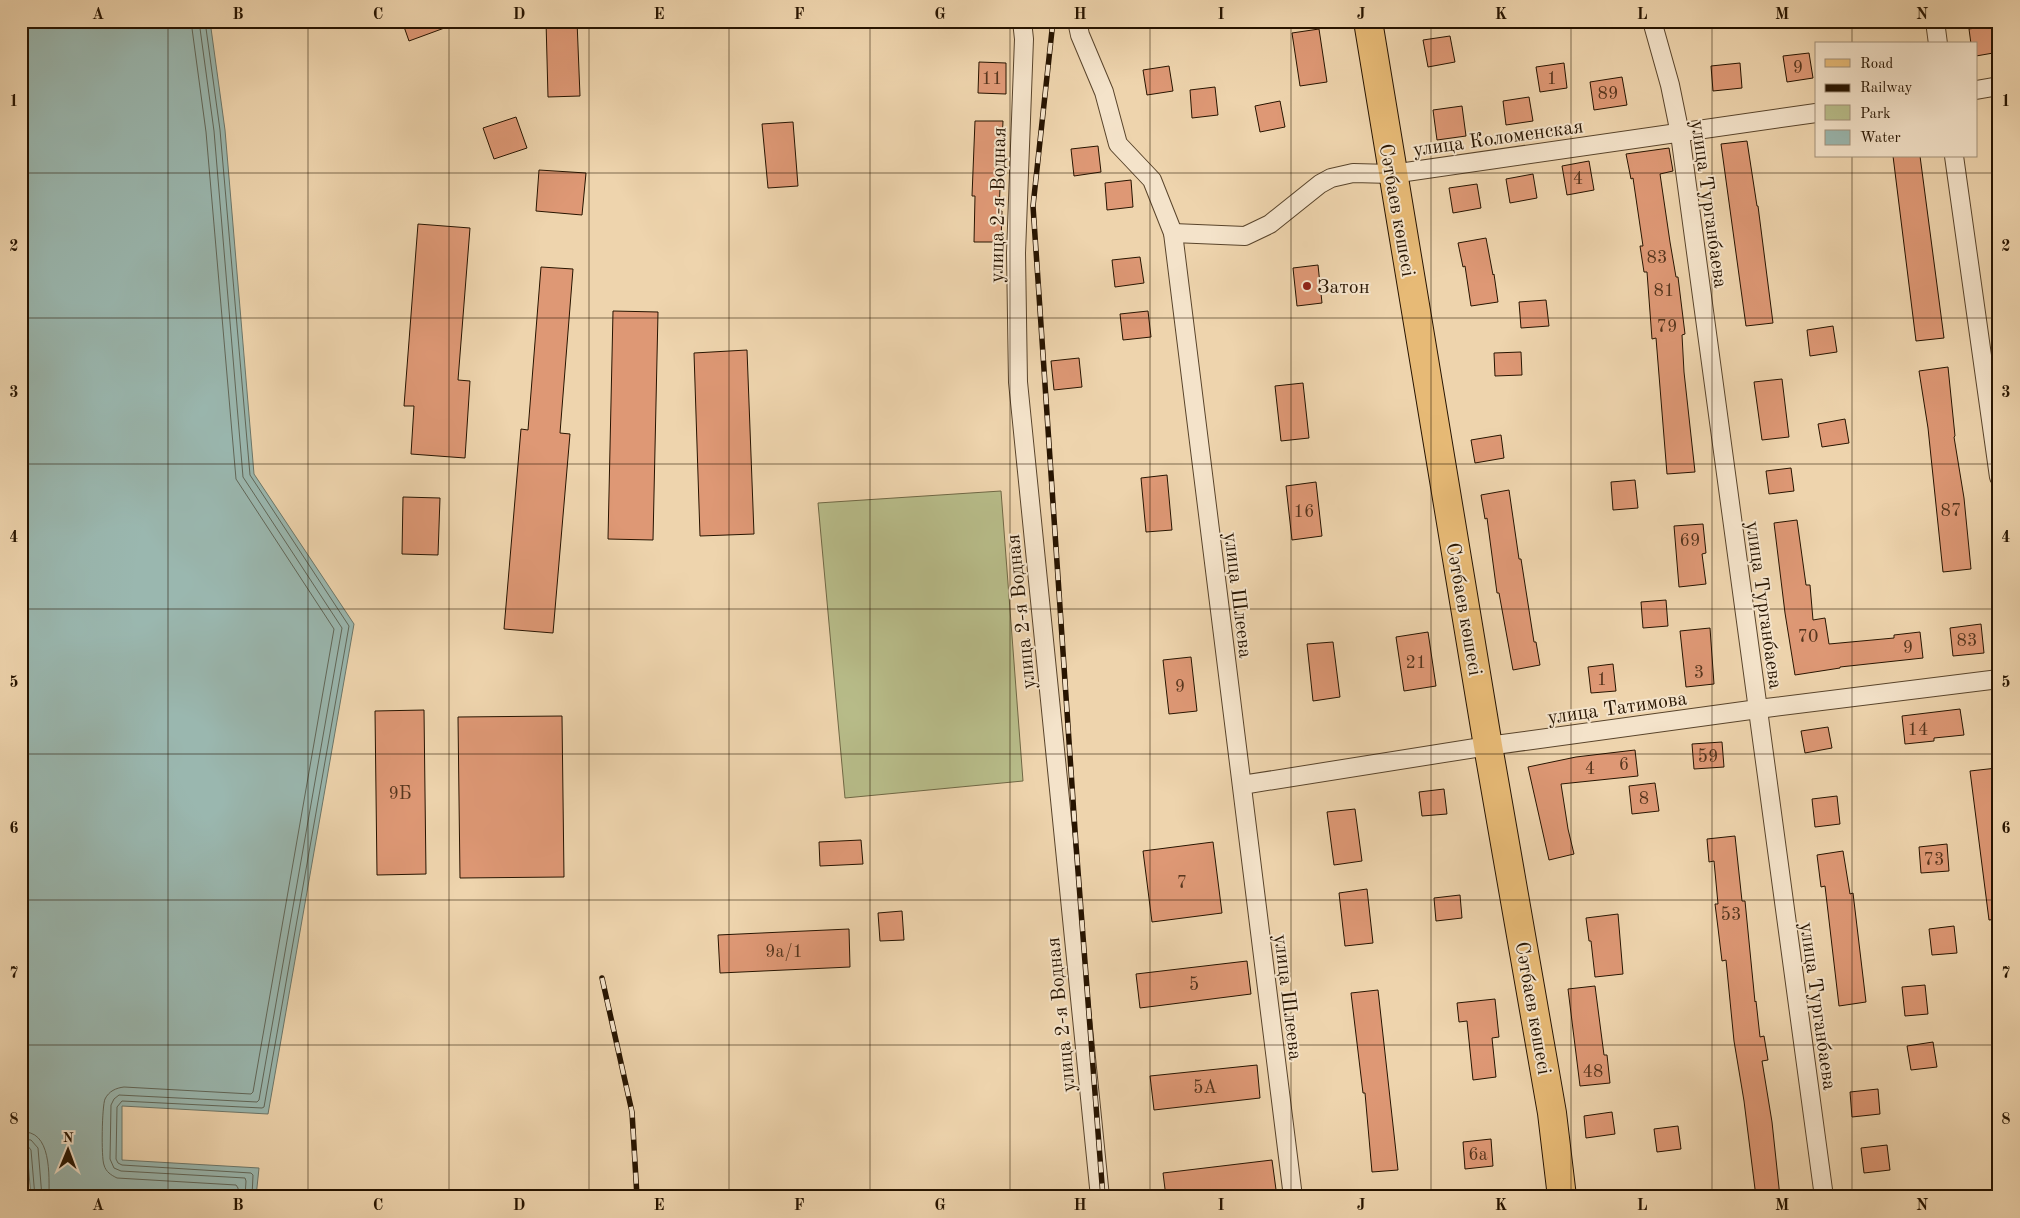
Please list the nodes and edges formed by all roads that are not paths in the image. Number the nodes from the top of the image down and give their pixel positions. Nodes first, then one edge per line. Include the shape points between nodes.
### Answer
1 (1022, 21) edge
2 (1077, 21) edge
3 (1368, 21) edge
4 (1652, 21) edge
5 (1935, 21) edge
6 (1938, 42) edge
7 (1999, 86) edge
8 (1978, 90) edge
9 (1815, 113) edge
10 (1680, 134) junction
11 (1954, 158) edge
12 (1392, 174) junction
13 (1173, 233) junction
14 (1999, 477) edge
15 (1999, 679) edge
16 (1758, 709) junction
17 (1488, 746) junction
18 (1242, 785) junction
19 (1100, 1197) edge
20 (1293, 1197) edge
21 (1562, 1197) edge
22 (1824, 1197) edge

1 - 19 street, улица 2-я Водная via 1016,253 1018,382
2 - 13 street, улица Шлеева via 1104,92 1118,144 1152,180
3 - 12 main road, Сәтбаев көшесі
4 - 10 street, улица Турганбаева
5 - 6 street
7 - 8 street
9 - 10 street, улица Коломенская
10 - 12 street, улица Коломенская
10 - 16 street, улица Турганбаева
11 - 14 street
12 - 13 street, улица Коломенская via 1353,173 1331,178 1270,224 1246,236
12 - 17 main road, Сәтбаев көшесі
13 - 18 street, улица Шлеева
15 - 16 street, улица Татимова
16 - 17 street, улица Татимова
16 - 22 street, улица Турганбаева
17 - 18 street, улица Татимова
17 - 21 main road, Сәтбаев көшесі via 1552,1112
18 - 20 street, улица Шлеева

